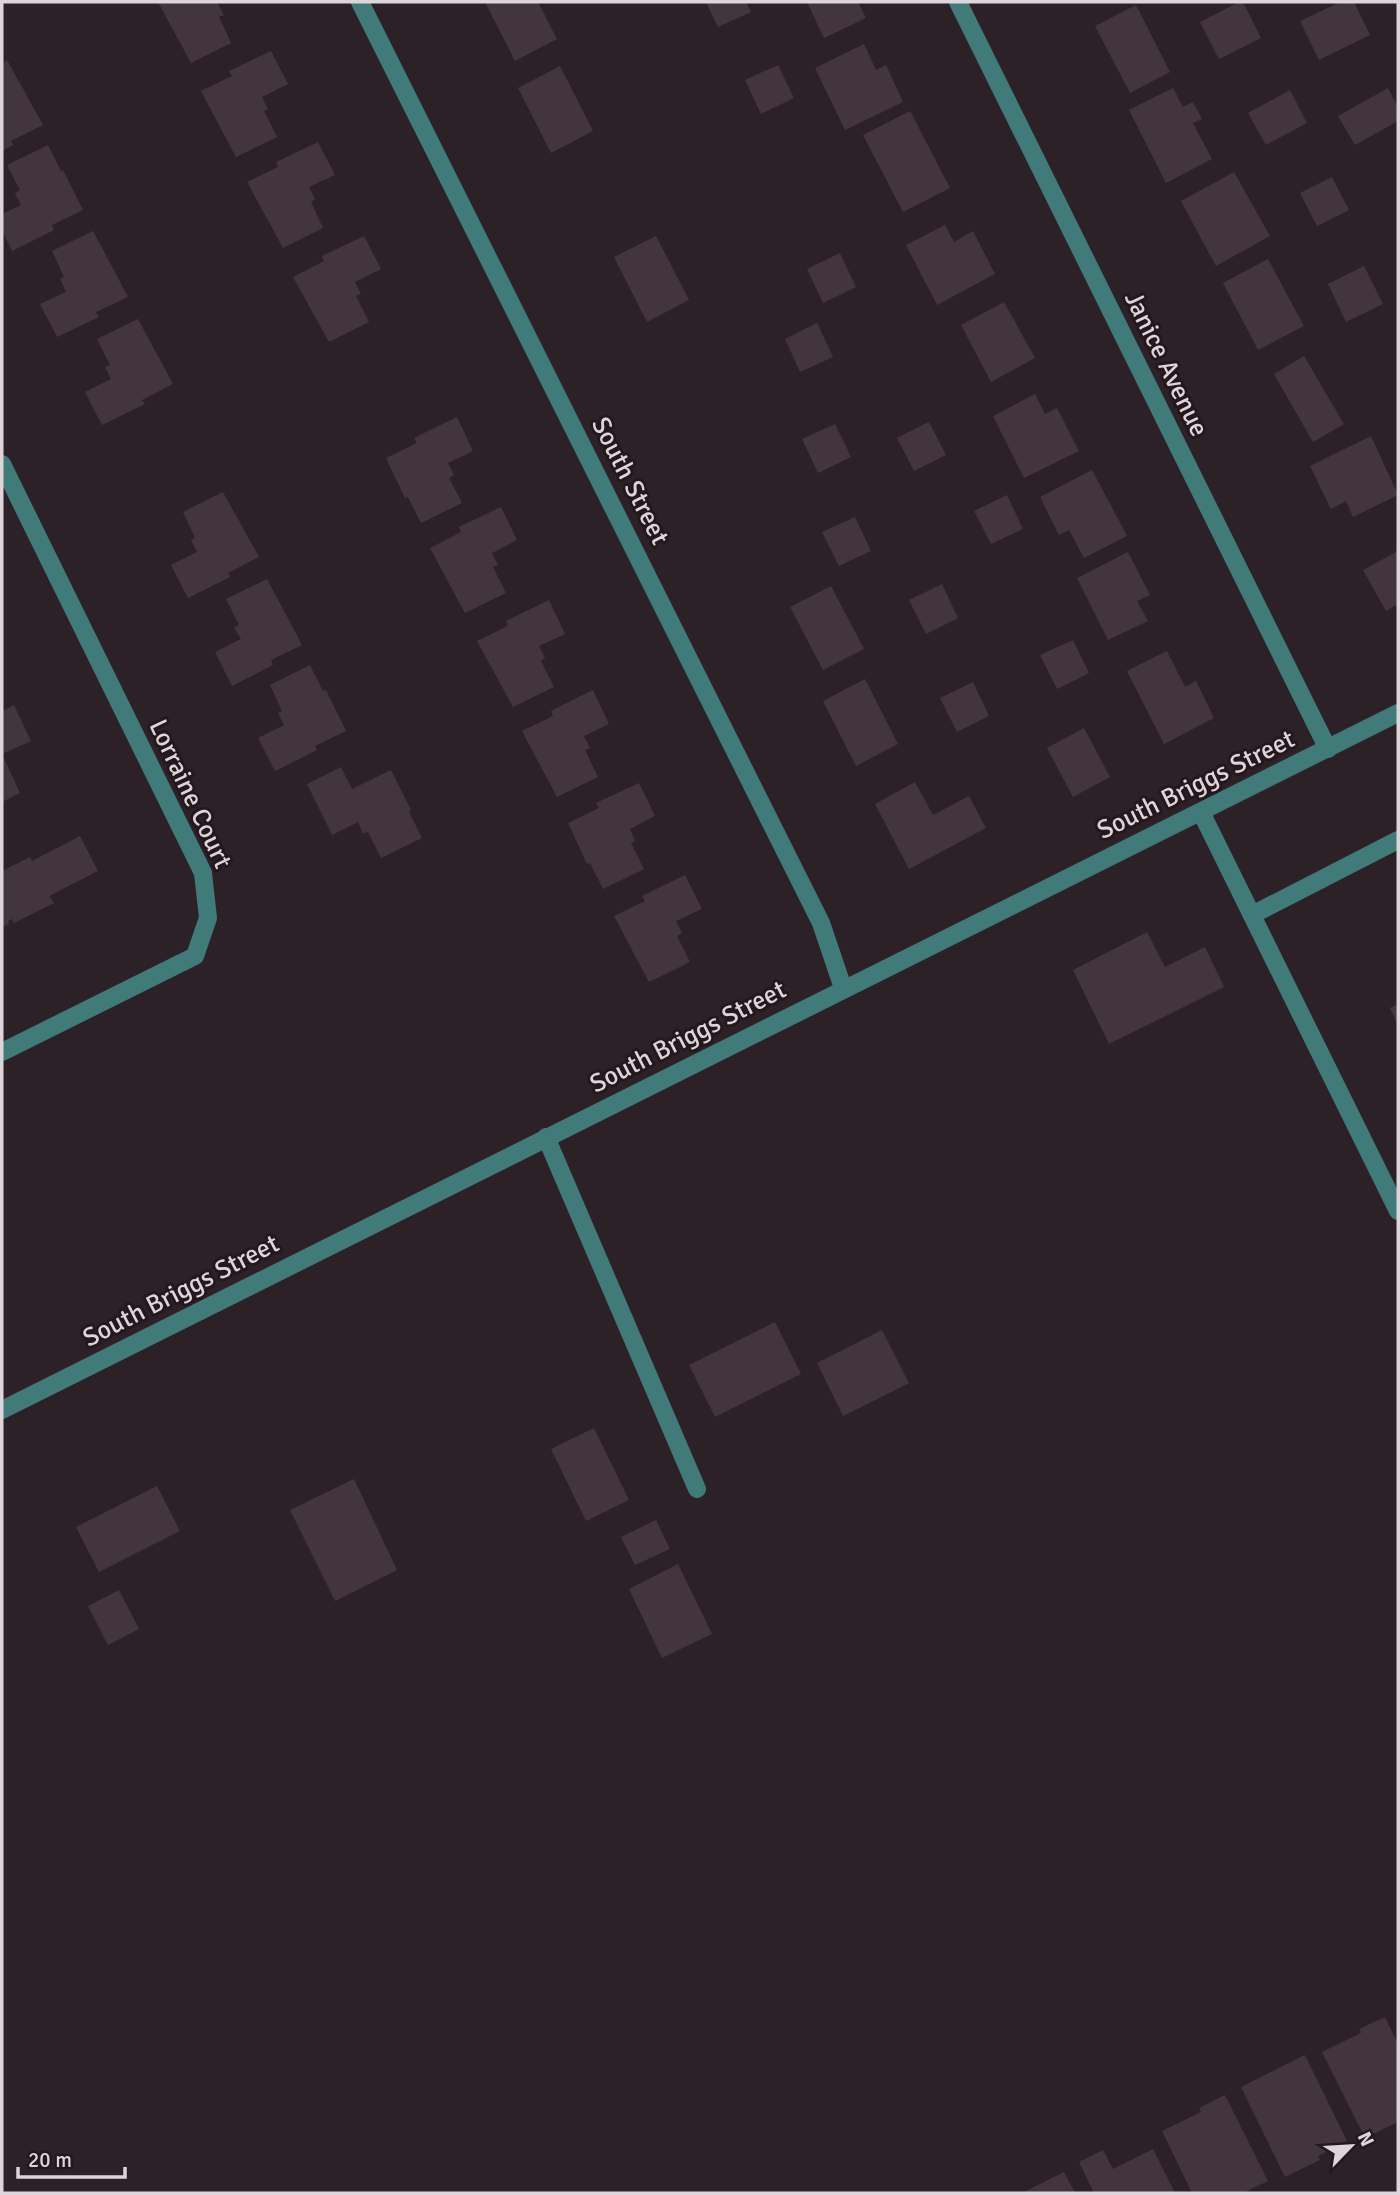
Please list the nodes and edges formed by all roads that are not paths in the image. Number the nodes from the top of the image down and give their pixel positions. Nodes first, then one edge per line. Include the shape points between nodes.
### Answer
1 (360, 2) edge
2 (958, 2) edge
3 (2, 464) edge
4 (1398, 713) edge
5 (1328, 749) junction
6 (1201, 812) junction
7 (1398, 840) edge
8 (1252, 915) junction
9 (844, 988) junction
10 (2, 1052) edge
11 (546, 1137) junction
12 (1398, 1211) edge
13 (2, 1410) edge
14 (697, 1489) dead end

1 - 9 street, South Street via 821,922
2 - 5 street, Janice Avenue
3 - 10 street, Lorraine Court via 203,873 208,918 195,956
4 - 5 street, South Briggs Street
5 - 6 street, South Briggs Street
6 - 8 street
6 - 9 street, South Briggs Street
7 - 8 street
8 - 12 street
9 - 11 street, South Briggs Street
11 - 13 street, South Briggs Street
11 - 14 street

